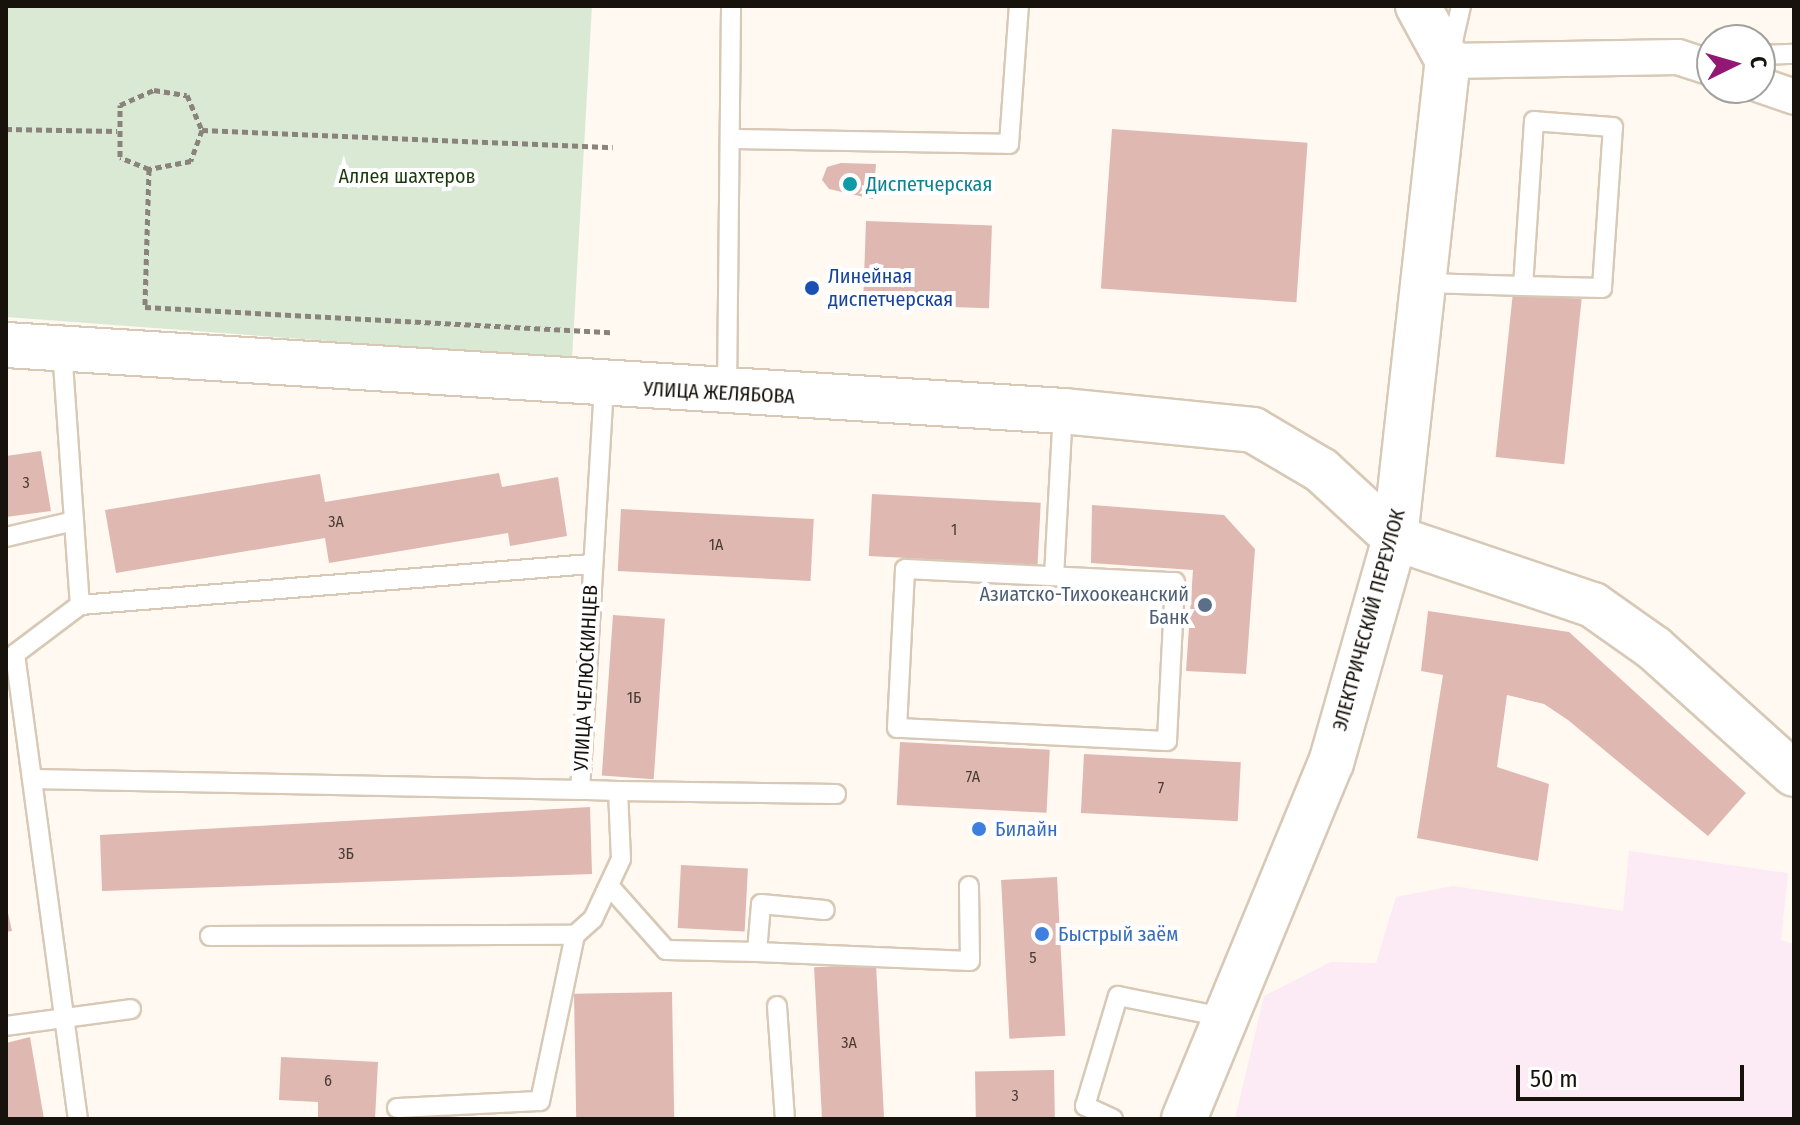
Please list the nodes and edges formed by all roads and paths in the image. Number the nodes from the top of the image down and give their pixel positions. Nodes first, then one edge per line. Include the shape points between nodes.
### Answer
1 (731, 6) edge
2 (1019, 6) edge
3 (1418, 6) edge
4 (1461, 6) edge
5 (1696, 56) edge
6 (1678, 57) junction
7 (1448, 61) junction
8 (1696, 63) edge
9 (6, 129) edge
10 (202, 130) junction
11 (117, 131) junction
12 (730, 139) junction
13 (613, 147) dead end
14 (149, 169) junction
15 (1426, 283) junction
16 (1523, 286) junction
17 (610, 332) dead end
18 (6, 345) edge
19 (62, 349) junction
20 (604, 388) junction
21 (727, 393) junction
22 (1063, 411) junction
23 (74, 521) junction
24 (6, 537) edge
25 (1395, 538) junction
26 (591, 564) junction
27 (1054, 576) junction
28 (80, 605) junction
29 (1794, 774) edge
30 (32, 779) junction
31 (580, 790) junction
32 (618, 791) junction
33 (836, 794) dead end
34 (969, 886) dead end
35 (611, 888) junction
36 (825, 910) dead end
37 (575, 935) junction
38 (210, 936) dead end
39 (757, 952) junction
40 (777, 1006) dead end
41 (131, 1009) dead end
42 (1223, 1017) junction
43 (64, 1018) junction
44 (6, 1026) edge
45 (397, 1108) dead end
46 (78, 1119) edge
47 (785, 1119) edge
48 (1113, 1119) edge
49 (1184, 1119) edge

1 - 12 lane
2 - 12 lane via 1009,144
3 - 7 street
4 - 7 lane
5 - 6 lane
6 - 7 street
6 - 8 street
7 - 15 street, ЭЛЕКТРИЧЕСКИЙ ПЕРЕУЛОК
9 - 11 path
10 - 11 path via 187,95 154,90 120,105
10 - 13 path
10 - 14 path via 191,161
11 - 14 path via 120,157
12 - 21 lane
14 - 17 path via 145,307
15 - 16 lane
15 - 25 street, ЭЛЕКТРИЧЕСКИЙ ПЕРЕУЛОК
16 - 16 lane via 1602,288 1613,127 1534,121
18 - 19 street, УЛИЦА ЖЕЛЯБОВА
19 - 20 street, УЛИЦА ЖЕЛЯБОВА
19 - 23 lane
20 - 21 street, УЛИЦА ЖЕЛЯБОВА
20 - 26 lane, УЛИЦА ЧЕЛЮСКИНЦЕВ
21 - 22 street, УЛИЦА ЖЕЛЯБОВА
22 - 25 street, УЛИЦА ЖЕЛЯБОВА via 1253,430 1321,470
22 - 27 lane
23 - 24 lane
23 - 28 lane
25 - 29 street via 1593,605 1654,648
25 - 42 street, ЭЛЕКТРИЧЕСКИЙ ПЕРЕУЛОК via 1331,763
26 - 28 lane
26 - 31 lane, УЛИЦА ЧЕЛЮСКИНЦЕВ
27 - 27 lane via 1175,582 1167,741 897,728 905,569
28 - 30 lane via 15,654
30 - 31 lane
30 - 43 lane
31 - 32 lane, УЛИЦА ЧЕЛЮСКИНЦЕВ
32 - 33 lane, УЛИЦА ЧЕЛЮСКИНЦЕВ
32 - 35 lane via 621,859
34 - 39 lane via 970,961
35 - 37 lane
35 - 39 lane via 666,950
36 - 39 lane via 761,904
37 - 38 lane
37 - 45 lane via 540,1101
40 - 47 lane
41 - 43 lane
42 - 48 lane via 1118,996 1085,1106
42 - 49 street, ЭЛЕКТРИЧЕСКИЙ ПЕРЕУЛОК
43 - 44 lane
43 - 46 lane

